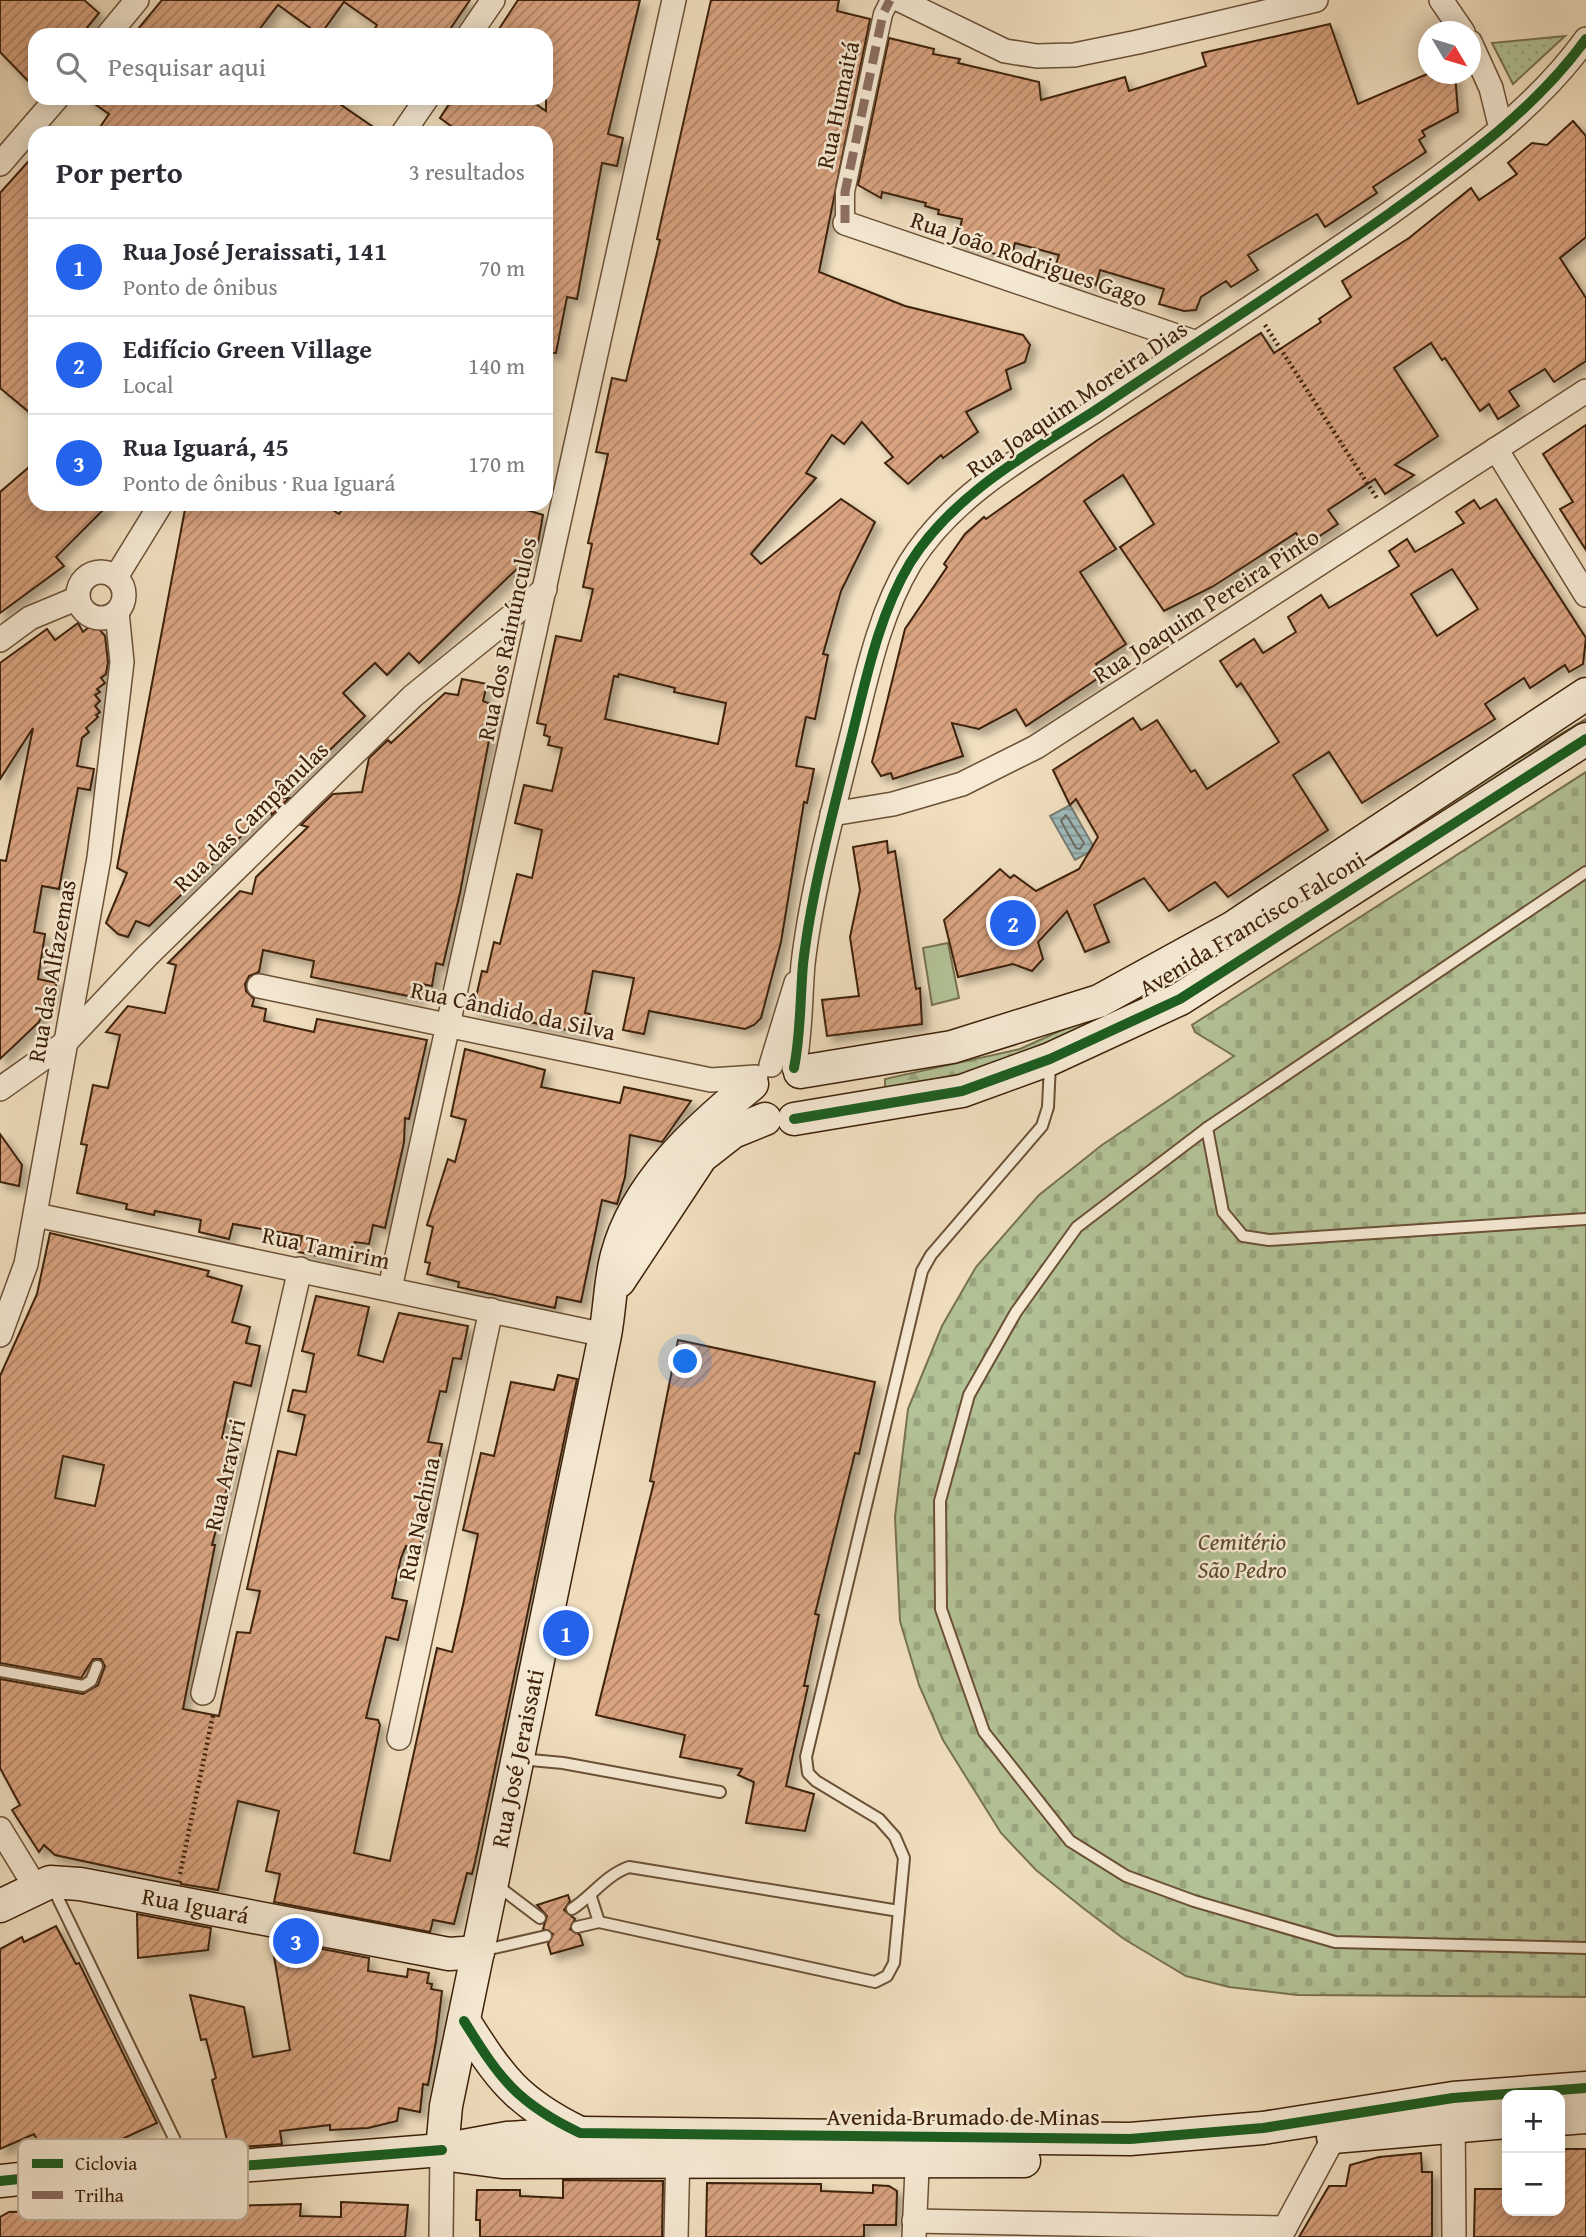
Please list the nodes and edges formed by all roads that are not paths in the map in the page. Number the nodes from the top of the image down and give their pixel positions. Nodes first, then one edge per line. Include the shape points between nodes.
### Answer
1 (137, 0) edge
2 (493, 0) edge
3 (674, 0) edge
4 (890, 0) edge
5 (900, 0) edge
6 (1316, 0) edge
7 (1441, 0) edge
8 (1455, 21) edge
9 (114, 28) edge
10 (474, 28) edge
11 (1586, 39) edge
12 (1481, 65) edge
13 (51, 105) edge
14 (422, 105) edge
15 (33, 126) edge
16 (408, 126) edge
17 (1502, 129) junction
18 (28, 132) edge
19 (0, 164) edge
20 (845, 223) joint
21 (1197, 343) junction
22 (1586, 391) edge
23 (1496, 449) junction
24 (157, 511) edge
25 (116, 577) junction
26 (545, 589) junction
27 (1586, 595) edge
28 (78, 598) junction
29 (117, 612) junction
30 (0, 640) edge
31 (1586, 694) edge
32 (1586, 739) edge
33 (832, 814) junction
34 (1586, 872) edge
35 (259, 986) dead end
36 (450, 1024) junction
37 (65, 1043) junction
38 (1050, 1059) junction
39 (775, 1073) junction
40 (0, 1089) edge
41 (779, 1119) junction
42 (1207, 1128) junction
43 (36, 1215) junction
44 (1586, 1219) edge
45 (300, 1269) junction
46 (390, 1288) junction
47 (613, 1291) junction
48 (491, 1310) junction
49 (0, 1335) edge
50 (605, 1335) junction
51 (97, 1666) dead end
52 (0, 1671) edge
53 (202, 1693) road end
54 (399, 1738) dead end
55 (518, 1759) junction
56 (720, 1791) dead end
57 (0, 1829) edge
58 (492, 1882) junction
59 (43, 1885) junction
60 (591, 1897) junction
61 (0, 1906) edge
62 (572, 1909) dead end
63 (899, 1911) junction
64 (540, 1917) dead end
65 (599, 1922) junction
66 (577, 1927) dead end
67 (545, 1936) dead end
68 (1586, 1948) edge
69 (478, 1952) junction
70 (464, 2021) junction
71 (1586, 2088) edge
72 (1453, 2111) junction
73 (1586, 2117) edge
74 (1565, 2119) edge
75 (1502, 2121) edge
76 (1341, 2126) junction
77 (579, 2133) junction
78 (174, 2139) edge
79 (678, 2147) junction
80 (442, 2150) junction
81 (918, 2150) junction
82 (248, 2166) edge
83 (18, 2179) edge
84 (0, 2181) edge
85 (914, 2229) edge
86 (1282, 2233) edge
87 (441, 2237) edge
88 (676, 2237) edge
89 (1454, 2237) edge

1 - 9 street
2 - 10 street
3 - 26 street, Rua dos Rainúnculos
4 - 20 street, Rua Humaitá via 883,14 845,192
5 - 6 street via 1006,51 1037,56 1074,55
7 - 8 street
11 - 17 street, Rua Joaquim Moreira Dias via 1565,68
12 - 17 street
13 - 15 street
14 - 16 street
17 - 21 street, Rua Joaquim Moreira Dias via 1255,308
18 - 19 street
20 - 21 street, Rua João Rodrigues Gago
21 - 33 street, Rua Joaquim Moreira Dias via 994,477 947,517 911,562 891,602 872,659
22 - 23 street, Rua Joaquim Pereira Pinto
23 - 27 street
23 - 33 street, Rua Joaquim Pereira Pinto via 1036,747 962,784 893,804
24 - 25 street
25 - 28 street via 107,572 90,575 79,587
25 - 29 street via 124,598
26 - 36 street, Rua dos Rainúnculos
26 - 37 street, Rua das Campânulas via 413,696 147,956
28 - 29 street via 91,616 102,618
28 - 30 street via 30,618
29 - 37 street, Rua das Alfazemas via 122,662 101,845
31 - 39 main road, Avenida Francisco Falconi via 1232,928 1099,1001 952,1047
32 - 38 main road, Avenida Francisco Falconi via 1180,999
33 - 39 street, Rua Joaquim Moreira Dias via 803,964 801,1033
34 - 42 lane
35 - 36 street, Rua Cândido da Silva
36 - 39 street, Rua Cândido da Silva via 711,1080
36 - 46 street, Rua dos Rainúnculos
37 - 40 street, Rua das Campânulas
37 - 43 street, Rua das Alfazemas
38 - 41 main road, Avenida Francisco Falconi via 962,1091
38 - 63 lane via 1048,1107 1042,1126 922,1271 806,1757 808,1773 816,1781 879,1819 895,1837 904,1858
39 - 41 main road via 752,1104
39 - 41 main road via 809,1088 806,1106
39 - 47 main road via 716,1114 667,1164 626,1226 616,1258
41 - 47 main road, Avenida Francisco Falconi via 733,1132 701,1157
42 - 44 lane via 1223,1212 1243,1237 1269,1240
42 - 68 lane via 1077,1227 1016,1312 969,1395 940,1501 941,1609 984,1732 1070,1841 1126,1876 1194,1901 1335,1942
43 - 45 street, Rua Tamirim
43 - 49 street, Rua das Alfazemas via 26,1264
45 - 46 street, Rua Tamirim
45 - 53 street, Rua Araviri
46 - 48 street, Rua Tamirim
47 - 50 main road, Rua José Jeraissati
48 - 50 street, Rua Tamirim
48 - 54 street, Rua Nachina
50 - 55 main road, Rua José Jeraissati
51 - 52 lane via 91,1681 83,1686
55 - 56 lane
55 - 58 main road, Rua José Jeraissati
57 - 59 street
58 - 64 lane
58 - 69 main road, Rua José Jeraissati
59 - 61 main road
59 - 69 main road, Rua Iguará via 155,1897 449,1954
59 - 78 lane
60 - 62 lane
60 - 63 lane via 615,1872 629,1867
60 - 65 lane
63 - 65 lane via 894,1963 887,1976 876,1982
65 - 66 lane
67 - 69 lane
69 - 70 main road, Rua José Jeraissati
70 - 77 main road via 491,2064 521,2098
70 - 80 main road, Rua José Jeraissati
71 - 72 main road
72 - 75 main road
72 - 76 main road, Avenida Brumado de Minas
72 - 89 street
73 - 74 main road
76 - 81 main road, Avenida Brumado de Minas
76 - 86 street
77 - 79 main road, Avenida Brumado de Minas
77 - 80 main road, Avenida Brumado de Minas via 507,2138
79 - 80 main road, Avenida Brumado de Minas via 502,2162 473,2160
79 - 81 main road, Avenida Brumado de Minas
79 - 88 street
80 - 82 main road, Avenida Brumado de Minas
80 - 87 street
81 - 85 street
83 - 84 main road, Avenida Brumado de Minas
85 - 86 street

